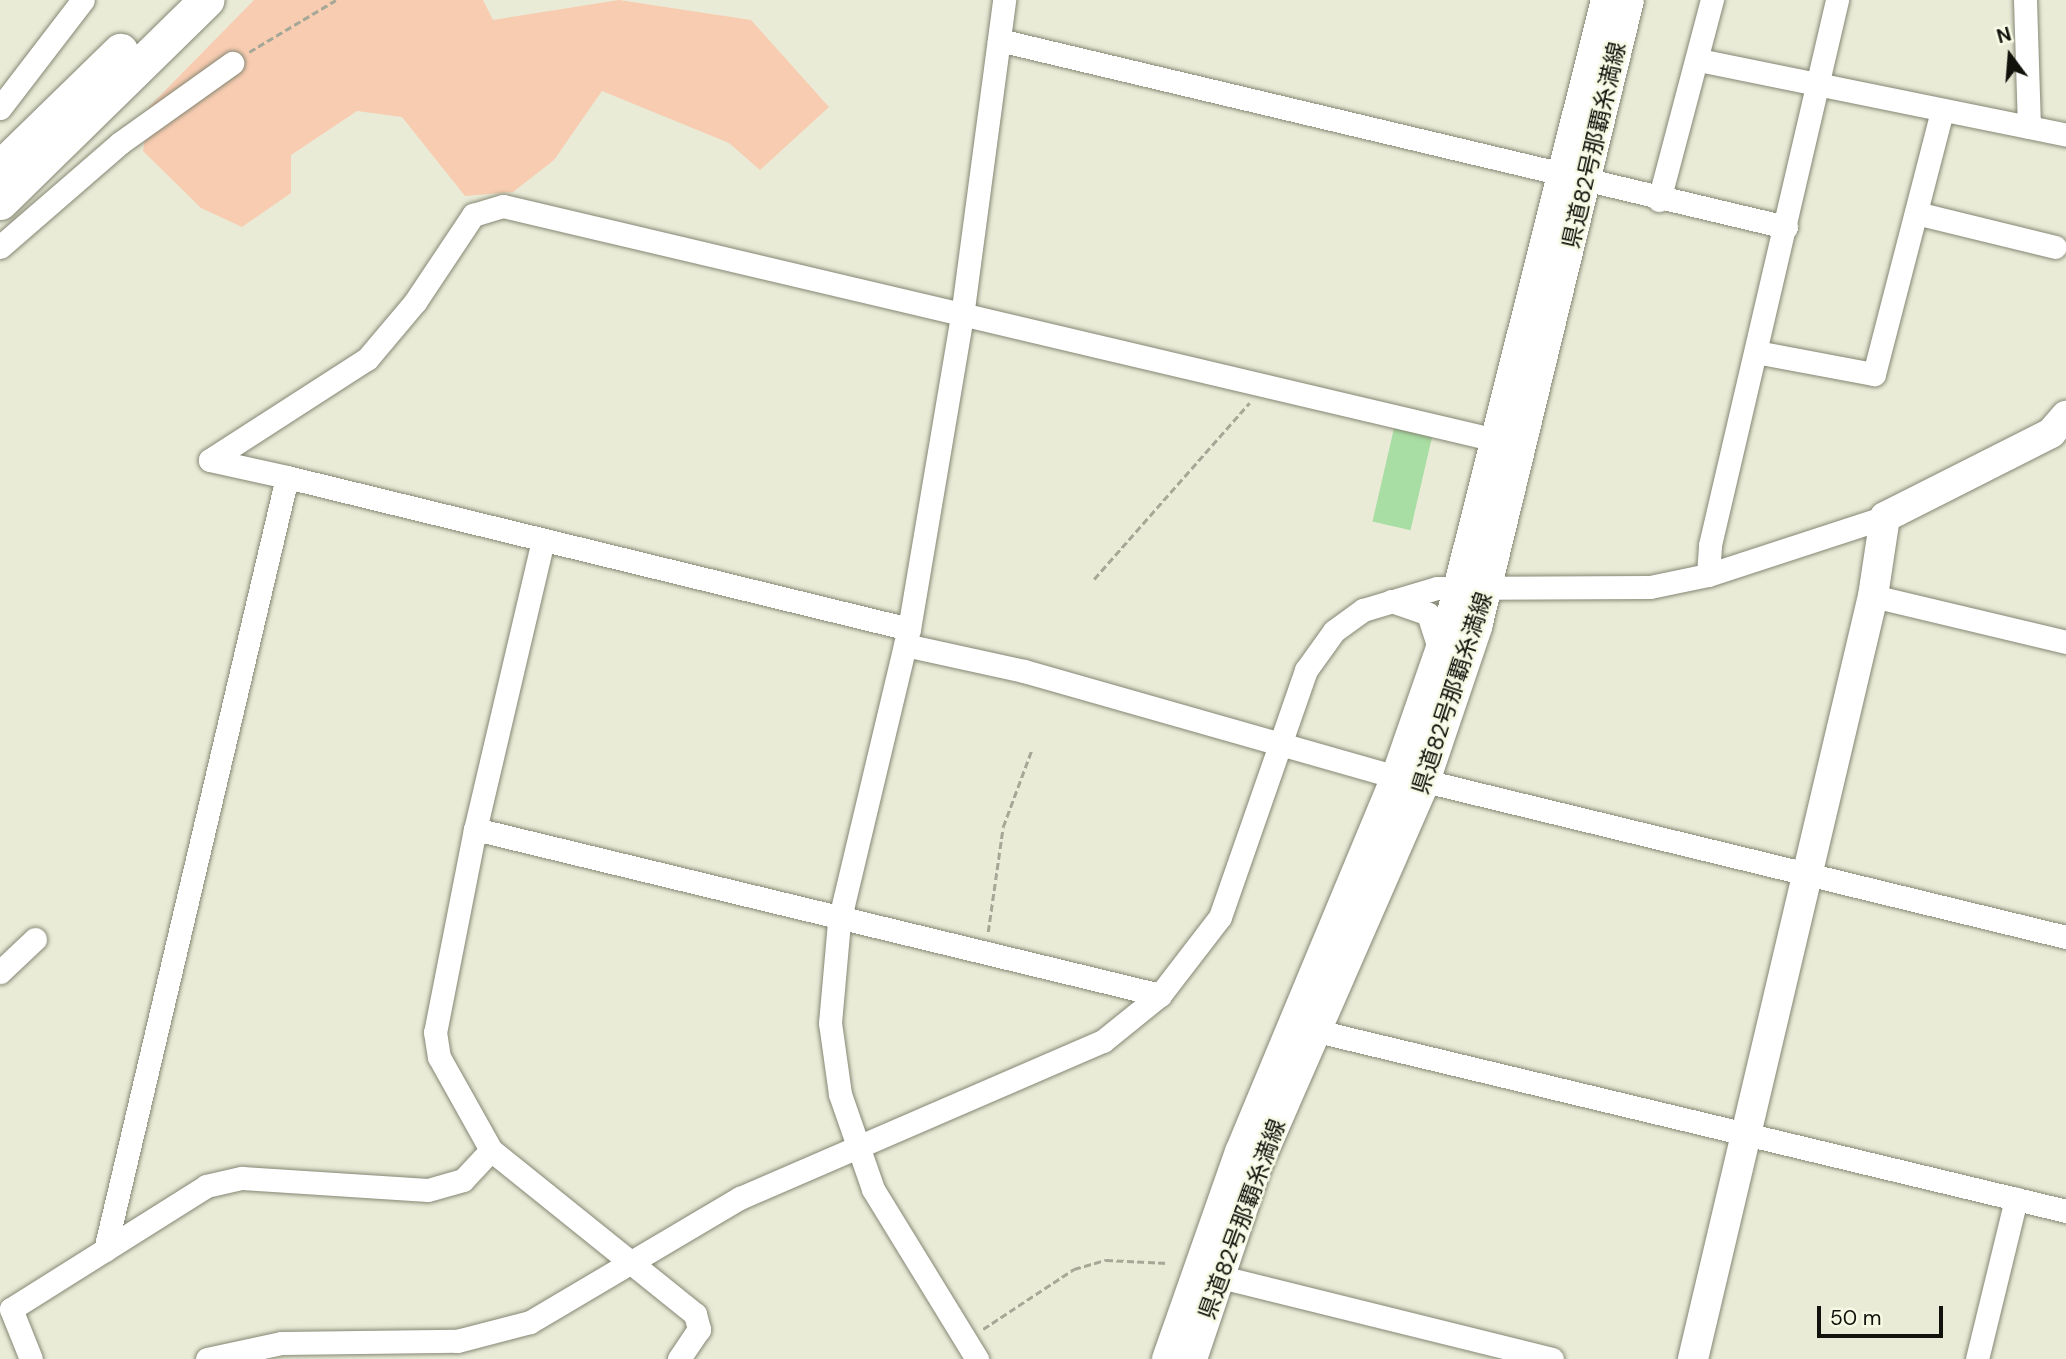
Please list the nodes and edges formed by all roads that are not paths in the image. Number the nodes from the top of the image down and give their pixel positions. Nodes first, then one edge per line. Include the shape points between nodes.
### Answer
1 (83, 0) edge
2 (172, 0) edge
3 (206, 0) edge
4 (1004, 0) edge
5 (1606, 0) edge
6 (1629, 0) edge
7 (1712, 0) edge
8 (1837, 0) edge
9 (2025, 0) edge
10 (999, 40) junction
11 (1699, 60) junction
12 (232, 63) road end
13 (1816, 85) junction
14 (0, 108) edge
15 (1942, 112) junction
16 (2029, 128) junction
17 (2066, 135) edge
18 (0, 168) edge
19 (1576, 177) junction
20 (1659, 200) junction
21 (0, 202) edge
22 (1916, 213) junction
23 (1786, 226) junction
24 (0, 247) edge
25 (2055, 247) dead end
26 (962, 316) junction
27 (1756, 352) junction
28 (2066, 416) edge
29 (1496, 440) junction
30 (287, 477) junction
31 (1885, 517) junction
32 (543, 540) junction
33 (1708, 575) junction
34 (1474, 586) junction
35 (1873, 596) junction
36 (1380, 602) junction
37 (907, 637) junction
38 (2066, 642) edge
39 (1440, 652) junction
40 (1277, 746) junction
41 (1410, 779) junction
42 (474, 829) junction
43 (1807, 873) junction
44 (839, 922) junction
45 (2066, 937) edge
46 (35, 939) dead end
47 (0, 972) edge
48 (1160, 995) junction
49 (1317, 1031) junction
50 (1744, 1133) junction
51 (855, 1148) junction
52 (491, 1150) junction
53 (2016, 1199) junction
54 (2066, 1211) edge
55 (105, 1250) junction
56 (635, 1260) junction
57 (1217, 1276) junction
58 (6, 1300) edge
59 (971, 1350) edge
60 (1508, 1354) edge
61 (31, 1359) edge
62 (207, 1359) edge
63 (679, 1359) edge
64 (1167, 1359) edge
65 (1192, 1359) edge
66 (1552, 1359) edge
67 (1693, 1359) edge
68 (1977, 1359) edge

1 - 14 street
2 - 18 highway
3 - 21 highway
4 - 10 street
5 - 19 main road, 県道82号那覇糸満線
6 - 19 main road, 県道82号那覇糸満線
7 - 11 street
8 - 13 street
9 - 16 street
10 - 19 street
10 - 26 street
11 - 13 street
11 - 20 street
12 - 24 street via 120,143
13 - 15 street
13 - 23 street
15 - 16 street
15 - 22 street
16 - 17 street
19 - 20 street
19 - 29 main road, 県道82号那覇糸満線
19 - 34 main road, 県道82号那覇糸満線
20 - 23 street
22 - 25 street
22 - 27 street via 1874,374
23 - 27 street
26 - 29 street
26 - 30 street via 503,206 484,209 473,215 415,302 367,359 211,460
26 - 37 street
27 - 33 street via 1710,545
28 - 31 main road via 2051,433
29 - 34 main road, 県道82号那覇糸満線
30 - 32 street
30 - 55 street
31 - 33 street
31 - 35 main road
32 - 37 street
32 - 42 street
33 - 34 street via 1650,587
34 - 36 street
34 - 39 main road, 県道82号那覇糸満線
34 - 41 main road, 県道82号那覇糸満線
35 - 38 street
35 - 43 main road
36 - 39 street via 1405,601 1428,614
36 - 40 street via 1320,647
37 - 40 street
37 - 44 street
39 - 41 main road, 県道82号那覇糸満線
40 - 41 street
40 - 48 street via 1220,917
41 - 43 street
41 - 49 main road, 県道82号那覇糸満線
41 - 64 main road, 県道82号那覇糸満線 via 1240,1152
42 - 44 street
42 - 52 street via 435,1032 448,1080
43 - 45 street
43 - 50 main road
44 - 48 street
44 - 51 street via 830,1023
46 - 47 street
48 - 51 street via 1103,1041
49 - 50 street
49 - 57 main road, 県道82号那覇糸満線
50 - 53 street
50 - 67 main road
51 - 56 street via 740,1198
51 - 59 street via 905,1247
52 - 55 street via 463,1180 428,1190 242,1178 206,1186
52 - 56 street
53 - 54 street
53 - 68 street
55 - 58 street
56 - 62 street via 530,1322 457,1341 281,1343
56 - 63 street via 695,1314 699,1329
57 - 60 street
57 - 65 main road, 県道82号那覇糸満線
58 - 61 street
60 - 66 street

